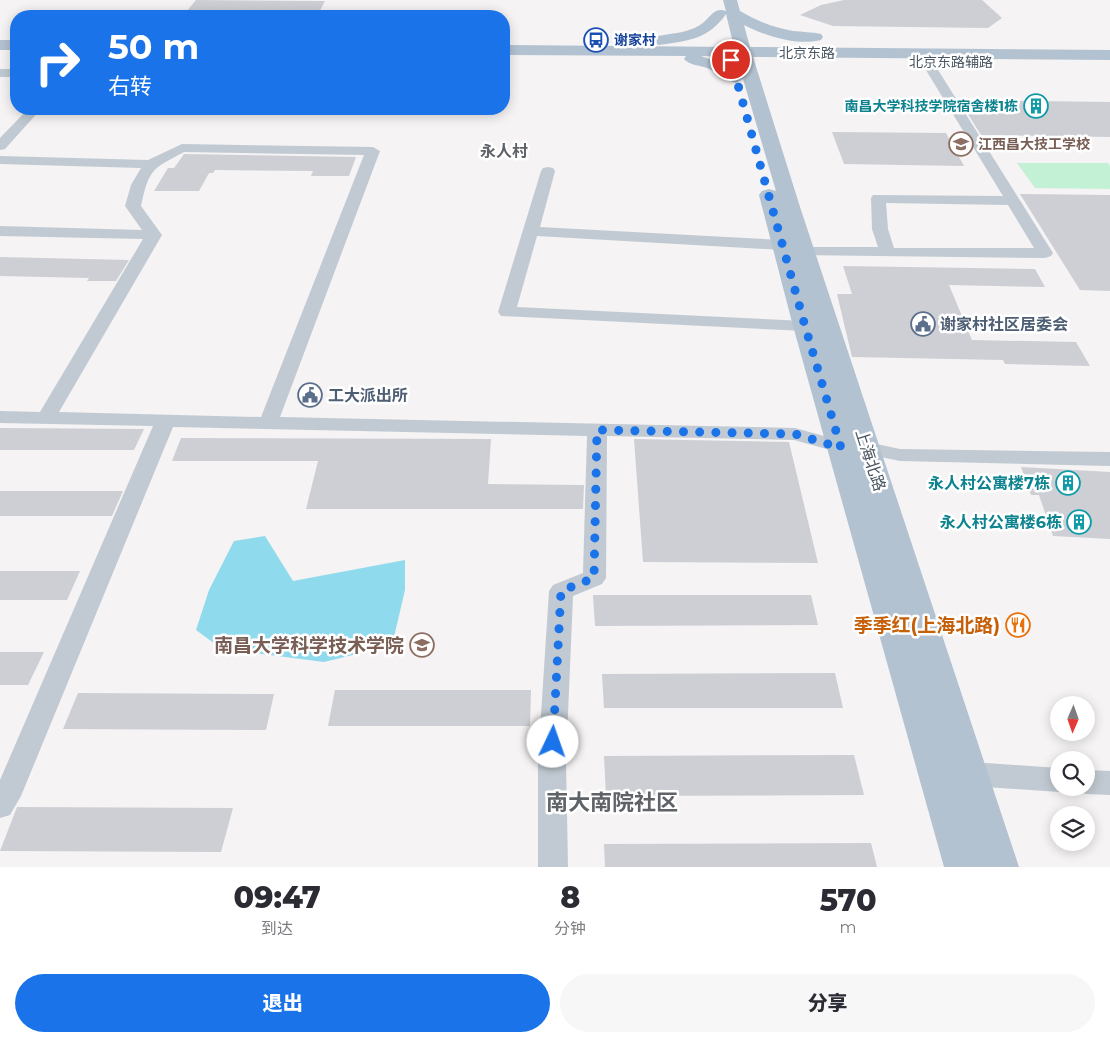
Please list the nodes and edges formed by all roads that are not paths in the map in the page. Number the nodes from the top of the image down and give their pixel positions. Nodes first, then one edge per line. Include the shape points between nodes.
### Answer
1 (725, 7) edge
2 (646, 35) dead end
3 (684, 35) junction
4 (848, 38) junction
5 (1081, 40) dead end
6 (510, 42) edge
7 (896, 46) junction
8 (633, 47) junction
9 (1110, 47) edge
10 (735, 48) junction
11 (510, 50) edge
12 (858, 53) junction
13 (1110, 55) edge
14 (510, 58) edge
15 (701, 60) junction
16 (791, 61) junction
17 (927, 62) junction
18 (1110, 64) edge
19 (745, 81) junction
20 (29, 115) edge
21 (0, 146) edge
22 (0, 160) edge
23 (150, 164) junction
24 (548, 171) dead end
25 (1013, 201) junction
26 (0, 231) edge
27 (531, 231) junction
28 (154, 235) junction
29 (793, 248) junction
30 (888, 252) junction
31 (805, 326) junction
32 (0, 417) edge
33 (46, 418) junction
34 (166, 420) junction
35 (268, 422) junction
36 (597, 430) junction
37 (854, 448) junction
38 (1110, 458) edge
39 (972, 774) junction
40 (1050, 779) edge
41 (1095, 782) edge
42 (1110, 783) edge
43 (0, 806) edge
44 (553, 867) edge
45 (963, 867) edge
46 (1000, 867) edge

1 - 3 main road via 709,26
1 - 4 main road via 752,26 769,32 797,37
1 - 10 main road, 上海北路
2 - 3 main road
3 - 8 main road
4 - 5 main road, 北京东路辅路
4 - 7 main road
6 - 8 main road, 北京东路
7 - 9 main road, 北京东路
7 - 10 main road, 北京东路
8 - 10 main road, 北京东路
8 - 11 main road, 北京东路
8 - 15 main road
10 - 12 main road, 北京东路
10 - 19 main road, 上海北路
12 - 13 main road, 北京东路
12 - 16 main road
14 - 15 main road
15 - 19 main road
16 - 17 main road, 北京东路辅路
16 - 19 main road via 764,67
17 - 18 main road, 北京东路辅路
17 - 25 lane
19 - 29 main road, 上海北路
20 - 21 lane
22 - 23 lane
23 - 28 lane via 138,186 133,206
23 - 35 lane via 182,148 373,150
24 - 27 lane
25 - 30 lane via 878,198 880,229
25 - 30 lane via 1044,253
26 - 28 lane
27 - 29 lane
27 - 31 lane via 507,312
28 - 33 lane
29 - 30 lane
29 - 31 main road, 上海北路
29 - 37 main road, 上海北路
31 - 37 main road, 上海北路
32 - 33 lane
33 - 34 lane
34 - 35 lane
34 - 43 lane
35 - 36 lane
36 - 37 lane via 795,434
36 - 44 lane via 594,578 561,591 552,761
37 - 38 lane via 900,454
37 - 39 main road, 上海北路
37 - 45 main road, 上海北路
39 - 40 lane
39 - 46 main road, 上海北路
41 - 42 lane

